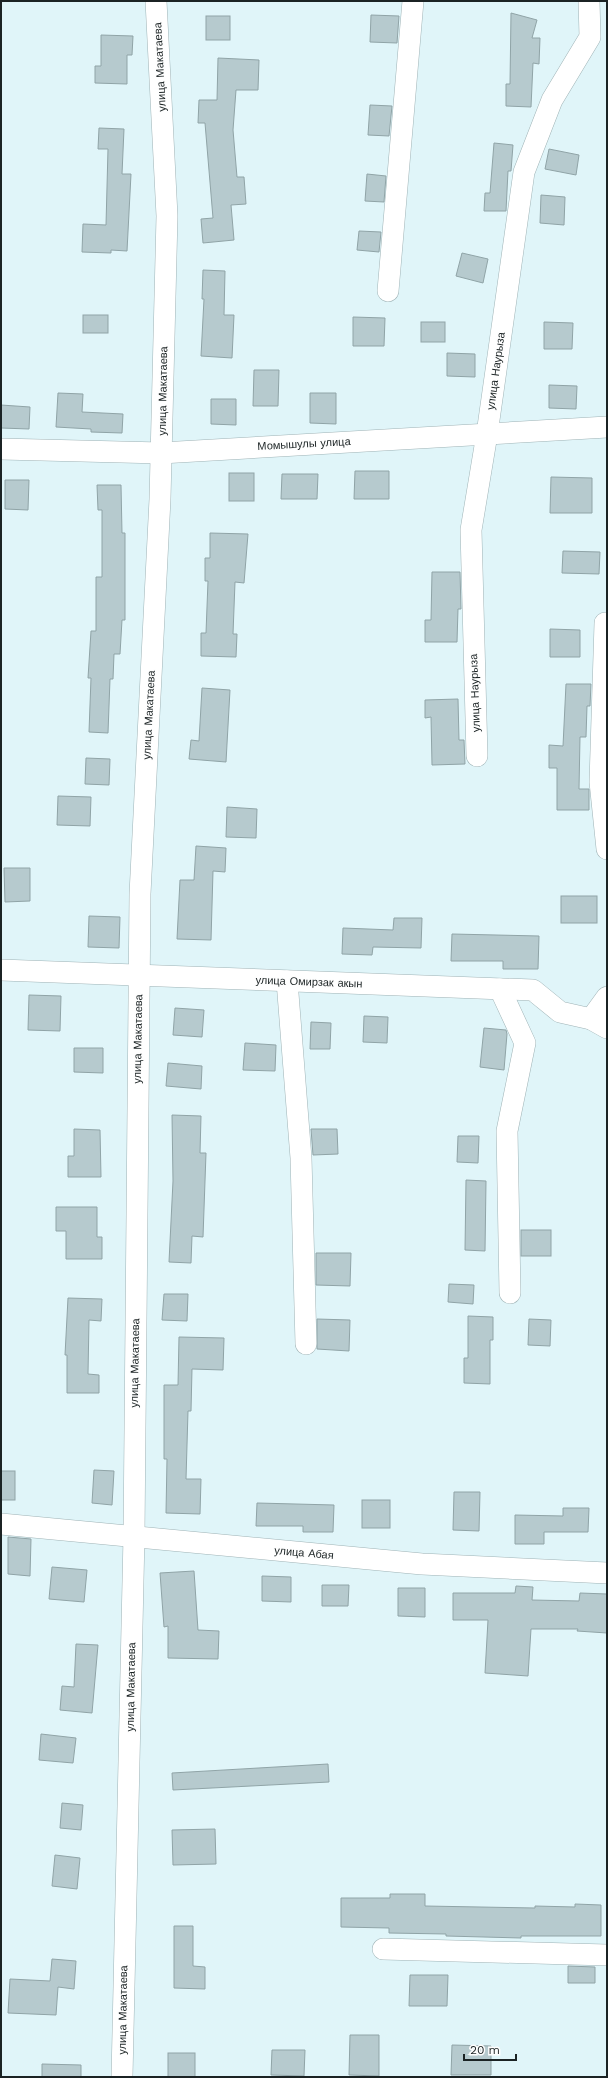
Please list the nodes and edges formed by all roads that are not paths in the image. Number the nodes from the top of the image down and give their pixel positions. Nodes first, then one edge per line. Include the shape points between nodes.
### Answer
1 (156, 1) edge
2 (413, 1) edge
3 (590, 1) edge
4 (388, 291) dead end
5 (607, 427) edge
6 (487, 434) junction
7 (1, 449) edge
8 (162, 453) junction
9 (605, 623) dead end
10 (477, 756) dead end
11 (607, 849) edge
12 (1, 970) edge
13 (139, 975) junction
14 (287, 981) junction
15 (500, 989) junction
16 (607, 997) edge
17 (599, 1024) edge
18 (510, 1293) dead end
19 (306, 1344) dead end
20 (1, 1524) edge
21 (134, 1536) junction
22 (607, 1573) edge
23 (383, 1949) dead end
24 (607, 1955) edge
25 (122, 2077) edge

1 - 8 street, улица Макатаева via 167,216
2 - 4 street
3 - 6 street, улица Наурыза via 590,37 552,100 524,172
5 - 6 street, Момышулы улица
6 - 8 street, Момышулы улица
6 - 10 street, улица Наурыза via 471,530
7 - 8 street, Момышулы улица
8 - 13 street, улица Макатаева via 140,894
9 - 11 street via 600,782
12 - 13 street, улица Омирзак акын
13 - 14 street, улица Омирзак акын
13 - 21 street, улица Макатаева
14 - 15 street, улица Омирзак акын
14 - 19 street via 301,1158
15 - 17 street, улица Омирзак акын via 533,990 560,1012
15 - 18 street via 525,1043 507,1131
16 - 17 street
20 - 21 street, улица Абая
21 - 22 street, улица Абая via 422,1564
21 - 25 street, улица Макатаева
23 - 24 street

